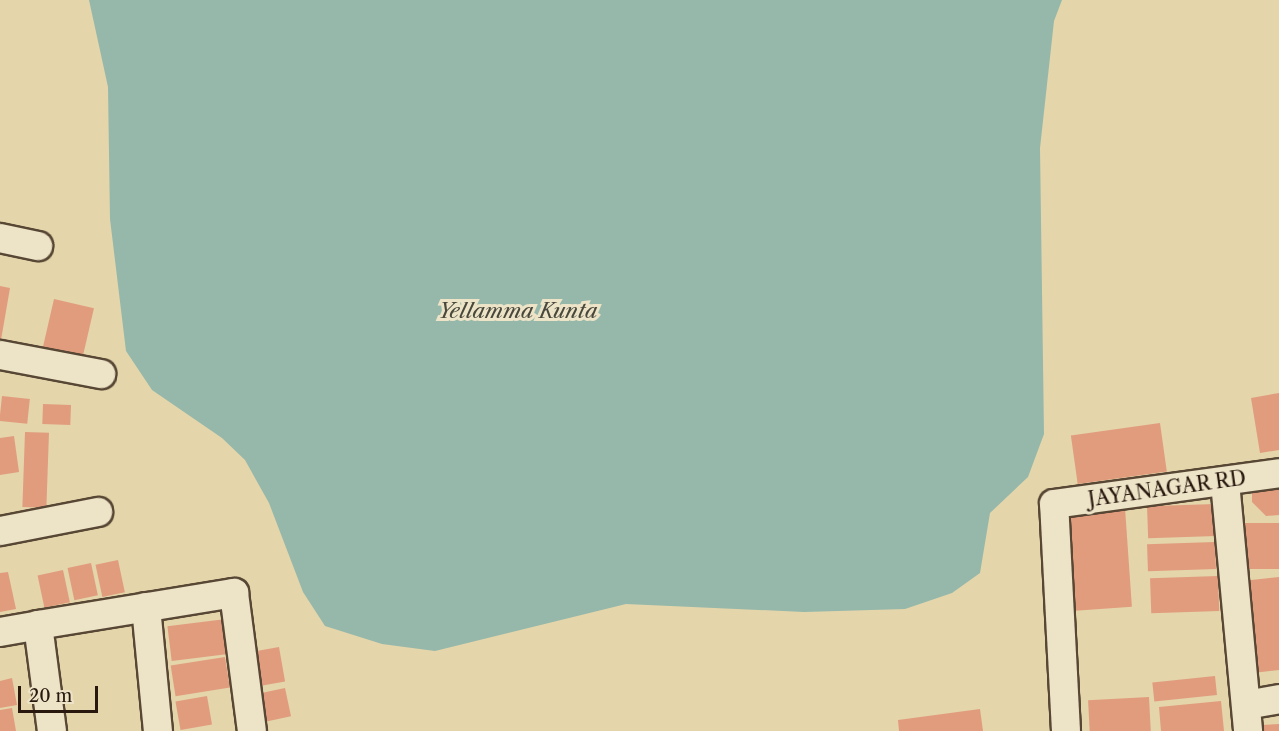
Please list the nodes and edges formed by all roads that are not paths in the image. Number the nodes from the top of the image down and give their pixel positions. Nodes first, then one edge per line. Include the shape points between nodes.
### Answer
1 (0, 238) edge
2 (38, 246) dead end
3 (0, 355) edge
4 (101, 374) dead end
5 (1279, 473) edge
6 (1225, 482) junction
7 (98, 512) dead end
8 (0, 531) edge
9 (146, 607) junction
10 (38, 625) junction
11 (0, 632) edge
12 (1279, 699) edge
13 (1247, 718) edge
14 (52, 731) edge
15 (158, 731) edge
16 (252, 731) edge
17 (1066, 731) edge

1 - 2 street
3 - 4 street
5 - 6 street, JAYANAGAR RD
6 - 13 street
6 - 17 street, JAYANAGAR RD via 1054,504
7 - 8 street
9 - 10 street
9 - 15 street
9 - 16 street via 234,593
10 - 11 street
10 - 14 street
12 - 13 street

